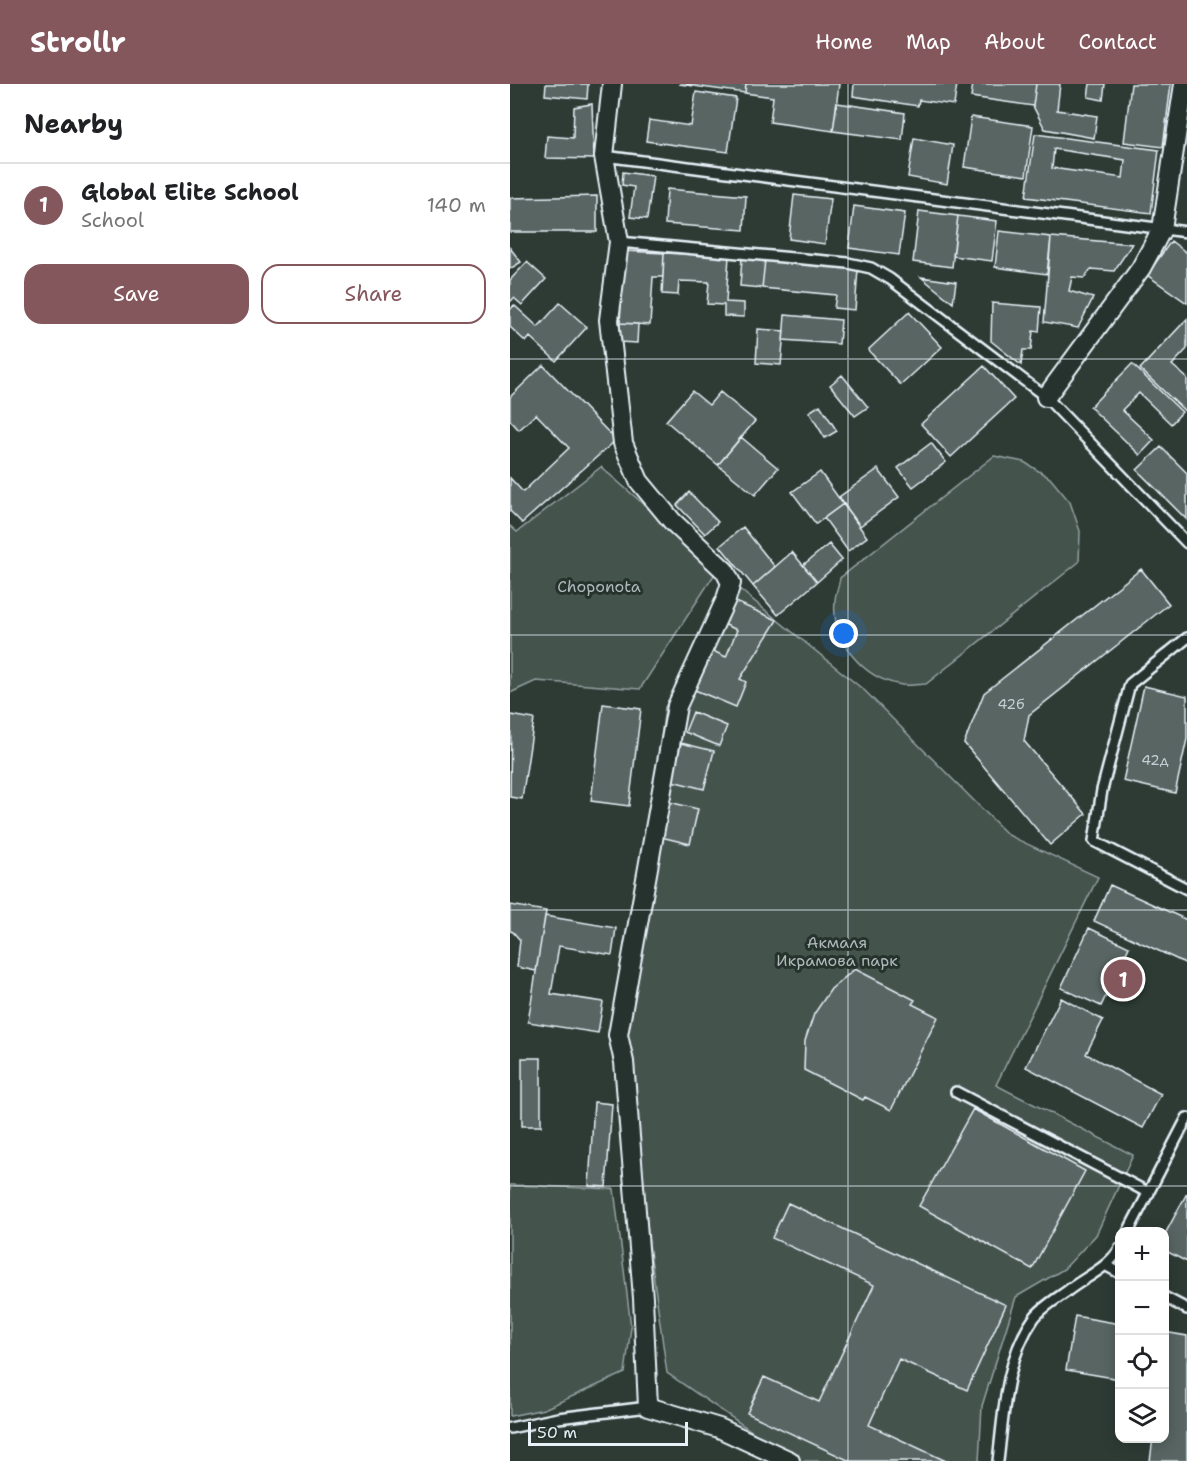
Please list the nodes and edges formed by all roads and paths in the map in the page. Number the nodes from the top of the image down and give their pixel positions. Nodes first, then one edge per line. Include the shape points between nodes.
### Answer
1 (612, 84) edge
2 (1184, 84) edge
3 (604, 156) junction
4 (1162, 229) junction
5 (1187, 232) edge
6 (619, 242) junction
7 (1046, 398) junction
8 (1187, 543) edge
9 (1187, 638) edge
10 (1187, 889) edge
11 (956, 1092) dead end
12 (1187, 1118) edge
13 (1183, 1136) edge
14 (1149, 1193) junction
15 (1131, 1227) edge
16 (1115, 1253) edge
17 (1104, 1265) junction
18 (1115, 1271) edge
19 (1169, 1299) edge
20 (1187, 1308) edge
21 (648, 1407) junction
22 (510, 1428) edge
23 (790, 1461) edge
24 (998, 1461) edge

1 - 3 street
2 - 4 street
3 - 4 lane
3 - 6 street
4 - 5 lane
4 - 7 street via 1141,268
6 - 7 lane via 871,268
6 - 21 street via 609,320 623,443 639,481 672,521 725,571 731,584 677,706 618,1035 624,1062
7 - 8 lane
9 - 10 lane via 1130,684 1102,790 1094,841
11 - 14 lane
12 - 13 lane
13 - 14 lane
14 - 15 lane
16 - 17 lane
17 - 18 lane
17 - 24 lane via 1035,1316 1022,1339 1007,1387
19 - 20 lane
21 - 22 lane
21 - 23 street via 719,1428

